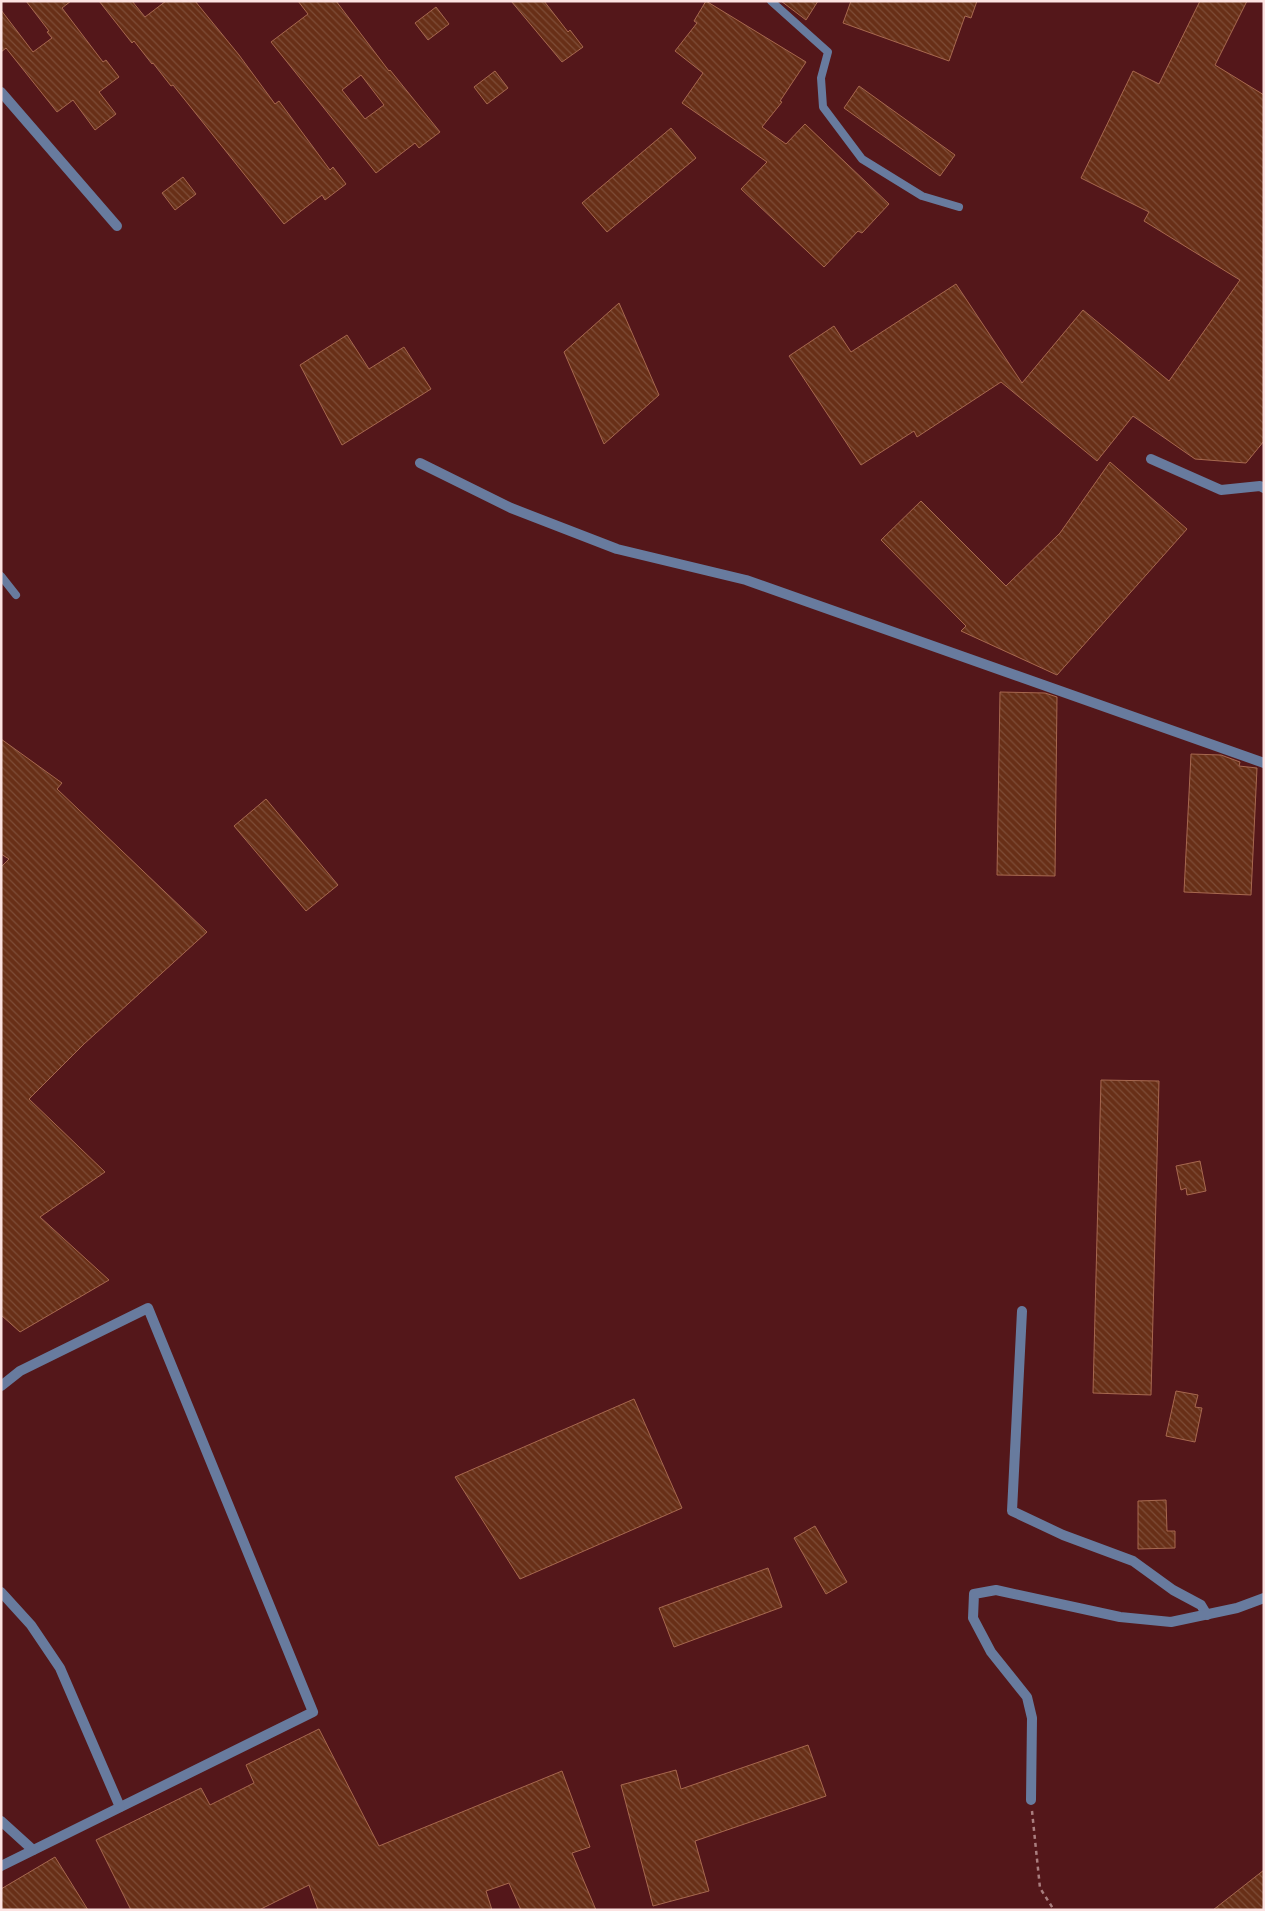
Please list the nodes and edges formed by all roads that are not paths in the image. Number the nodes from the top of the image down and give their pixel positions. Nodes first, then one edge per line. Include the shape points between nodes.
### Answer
1 (771, 1) edge
2 (1, 92) edge
3 (960, 207) dead end
4 (117, 226) dead end
5 (1151, 459) dead end
6 (420, 463) dead end
7 (1264, 488) edge
8 (1, 576) edge
9 (16, 595) dead end
10 (1264, 763) edge
11 (1022, 1311) dead end
12 (1, 1386) edge
13 (1, 1592) edge
14 (1264, 1598) edge
15 (1207, 1615) junction
16 (1031, 1800) road end
17 (120, 1807) junction
18 (1, 1821) edge
19 (33, 1850) junction
20 (1, 1866) edge

1 - 3 lane via 828,52 822,78 823,107 862,159 922,196
2 - 4 street
5 - 7 street via 1221,490
6 - 10 street via 510,508 616,549 746,580
8 - 9 lane
11 - 15 street via 1012,1511 1133,1562 1201,1605
12 - 17 street via 20,1371 148,1308 313,1712
13 - 17 street via 31,1625 60,1668
14 - 15 street
15 - 16 street via 1171,1622 1147,1621 996,1590 974,1594 972,1618 991,1652 1027,1697 1032,1718
17 - 19 street
18 - 19 street
19 - 20 street

